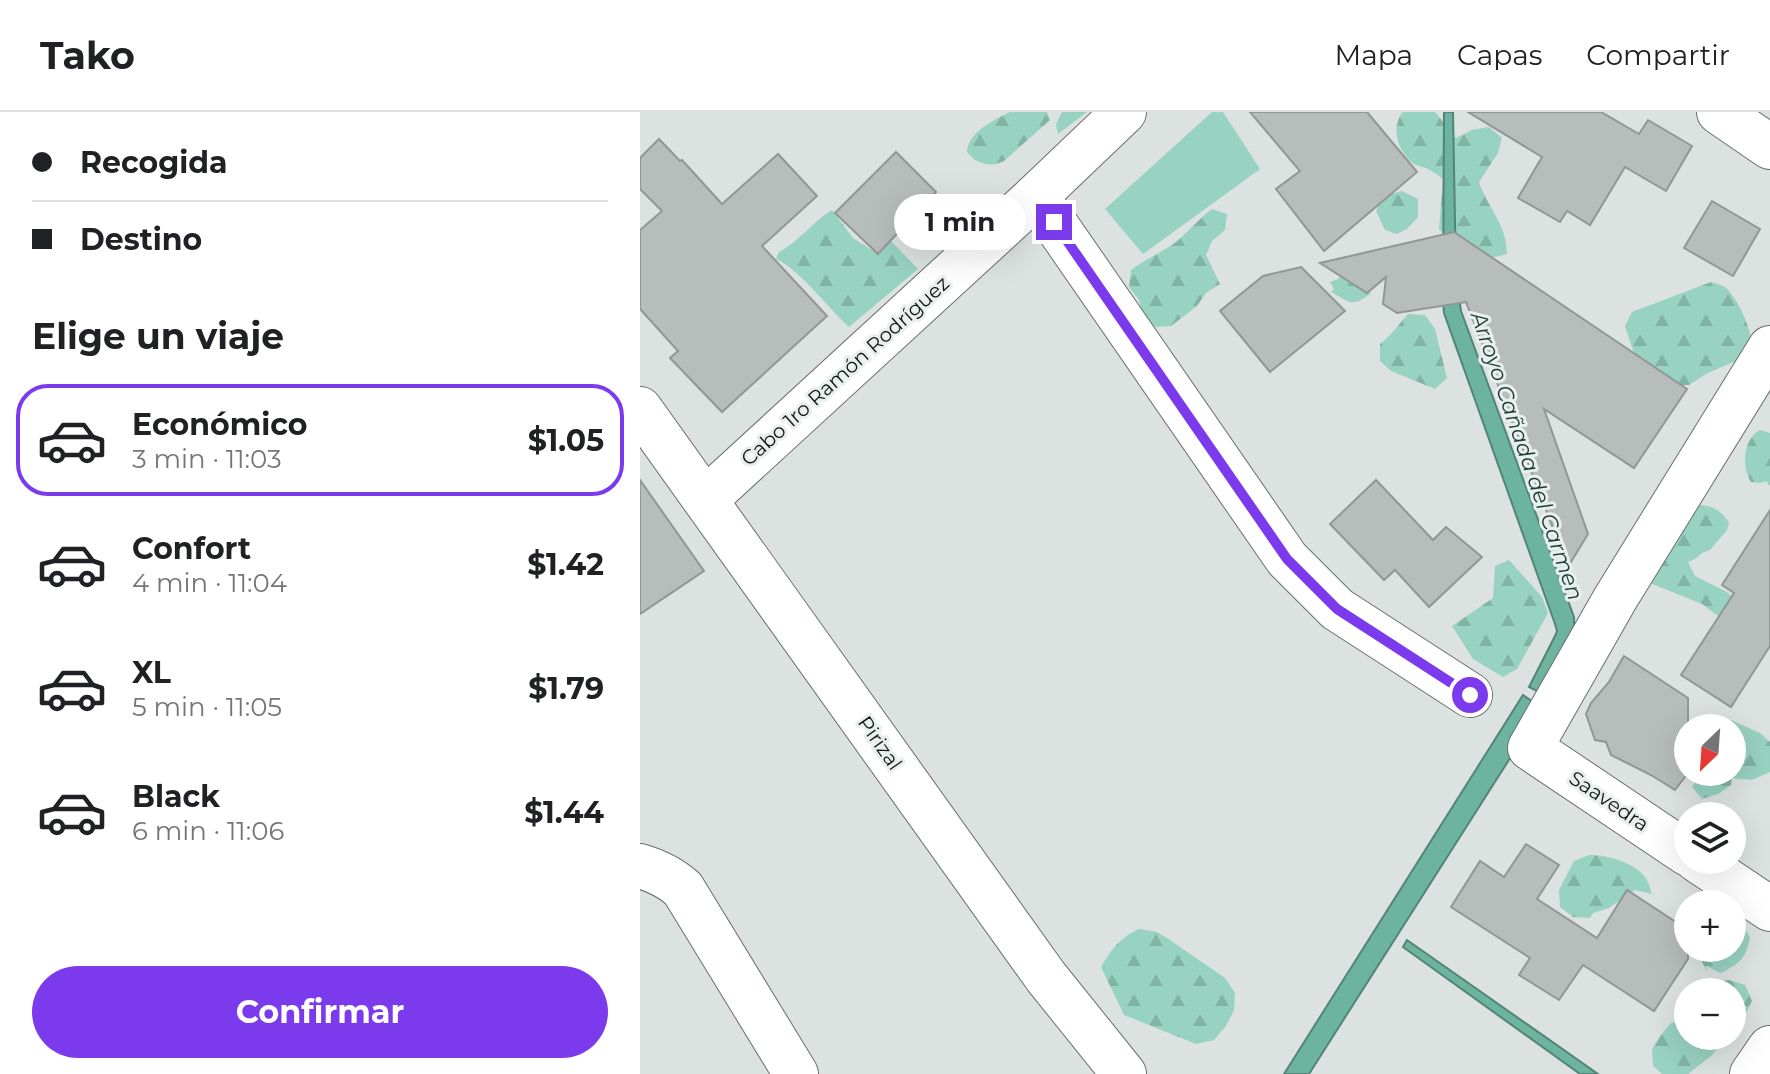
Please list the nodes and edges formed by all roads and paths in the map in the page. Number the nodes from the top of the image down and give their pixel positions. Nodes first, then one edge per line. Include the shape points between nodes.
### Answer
1 (1124, 112) edge
2 (1719, 112) edge
3 (1770, 147) edge
4 (1036, 196) junction
5 (1770, 348) edge
6 (640, 409) edge
7 (706, 499) junction
8 (1470, 695) dead end
9 (1674, 845) edge
10 (640, 866) edge
11 (1718, 874) edge
12 (1770, 909) edge
13 (1770, 1048) edge
14 (796, 1074) edge
15 (1124, 1074) edge
16 (1752, 1074) edge

1 - 4 street, Cabo 1ro Ramón Rodríguez
2 - 3 street
4 - 7 street, Cabo 1ro Ramón Rodríguez
4 - 8 street via 1287,559 1337,609
5 - 9 street, Saavedra via 1530,748
6 - 7 street, Pirizal
7 - 15 street, Pirizal via 1046,977
10 - 14 street via 683,889
11 - 12 street
13 - 16 street

